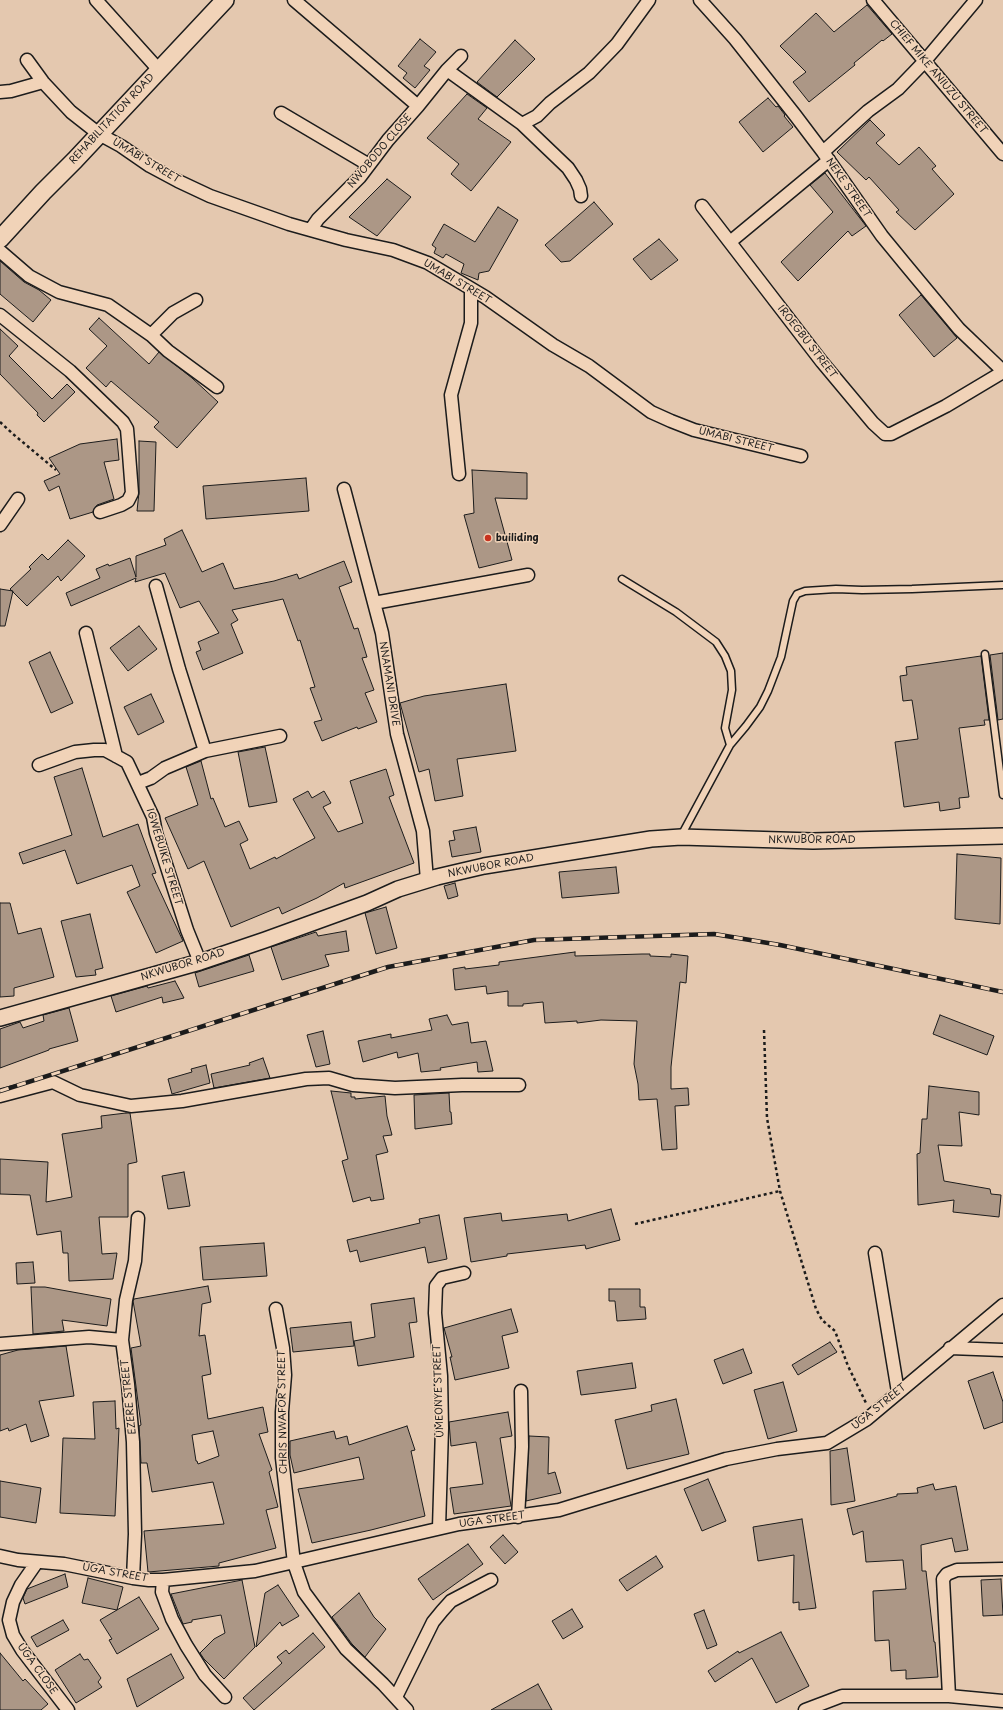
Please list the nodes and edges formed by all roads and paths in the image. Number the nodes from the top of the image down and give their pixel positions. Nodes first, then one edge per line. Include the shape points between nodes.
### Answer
1 (96, 0) edge
2 (225, 0) edge
3 (294, 0) edge
4 (649, 0) edge
5 (700, 0) edge
6 (873, 0) edge
7 (976, 0) edge
8 (461, 56) dead end
9 (27, 60) dead end
10 (924, 62) junction
11 (159, 70) junction
12 (447, 70) junction
13 (43, 82) junction
14 (0, 92) edge
15 (418, 106) junction
16 (281, 113) dead end
17 (522, 124) junction
18 (99, 134) junction
19 (1003, 154) edge
20 (826, 156) junction
21 (369, 165) junction
22 (581, 196) dead end
23 (702, 206) dead end
24 (311, 230) junction
25 (0, 239) edge
26 (730, 242) junction
27 (0, 251) edge
28 (471, 290) junction
29 (196, 300) dead end
30 (0, 315) edge
31 (151, 334) junction
32 (1003, 371) edge
33 (217, 387) dead end
34 (0, 422) edge
35 (801, 456) dead end
36 (56, 470) dead end
37 (459, 474) dead end
38 (344, 489) dead end
39 (18, 499) dead end
40 (100, 512) dead end
41 (0, 526) edge
42 (528, 575) dead end
43 (622, 579) dead end
44 (1003, 585) edge
45 (156, 586) dead end
46 (374, 603) junction
47 (86, 633) dead end
48 (985, 654) dead end
49 (280, 736) dead end
50 (730, 745) junction
51 (204, 751) junction
52 (116, 756) junction
53 (39, 765) dead end
54 (138, 783) junction
55 (1003, 795) edge
56 (1003, 836) edge
57 (680, 837) junction
58 (427, 880) junction
59 (200, 962) junction
60 (0, 1018) edge
61 (764, 1030) dead end
62 (519, 1085) dead end
63 (0, 1096) edge
64 (780, 1191) junction
65 (138, 1218) dead end
66 (635, 1224) dead end
67 (874, 1253) dead end
68 (464, 1273) dead end
69 (1003, 1305) edge
70 (276, 1309) dead end
71 (122, 1340) junction
72 (0, 1344) edge
73 (950, 1348) junction
74 (1003, 1350) edge
75 (521, 1392) dead end
76 (898, 1392) junction
77 (873, 1414) junction
78 (518, 1517) junction
79 (439, 1528) junction
80 (0, 1556) edge
81 (37, 1562) junction
82 (294, 1563) junction
83 (1003, 1569) edge
84 (133, 1578) junction
85 (163, 1580) junction
86 (491, 1580) dead end
87 (949, 1696) junction
88 (225, 1697) dead end
89 (396, 1697) junction
90 (1003, 1701) edge
91 (68, 1710) edge
92 (407, 1710) edge
93 (805, 1710) edge

1 - 11 street
2 - 11 main road, REHABILITATION ROAD
3 - 15 street
4 - 17 street via 617,44 589,73 550,102 537,116
5 - 20 street, NEKE STREET via 736,39
6 - 10 street, CHIEF MIKE ANIUZU STREET
7 - 10 street
8 - 12 street, NWOBODO CLOSE
9 - 13 street, UMABI STREET
10 - 19 street, CHIEF MIKE ANIUZU STREET
10 - 20 street via 898,89 868,111
11 - 18 main road, REHABILITATION ROAD
12 - 15 street, NWOBODO CLOSE
12 - 17 street
13 - 14 street
13 - 18 street, UMABI STREET via 71,112
15 - 21 street, NWOBODO CLOSE
16 - 21 street
17 - 22 street via 568,168 576,180
18 - 24 street, UMABI STREET via 150,166 210,196
18 - 25 main road, REHABILITATION ROAD
20 - 26 street
20 - 32 street, NEKE STREET via 882,236 905,264 959,329
21 - 24 street, NWOBODO CLOSE via 318,219
23 - 26 street
24 - 28 street, UMABI STREET via 408,255 428,263
26 - 32 street, IROEGBU STREET via 822,362 885,434 891,434 946,406
27 - 31 street via 29,276 59,292 108,305
28 - 35 street, UMABI STREET via 589,366 651,412 694,430
28 - 37 street via 471,323 451,395
29 - 31 street via 173,313
30 - 40 street via 70,371 124,422 127,429 132,492 128,501 121,506
31 - 33 street via 168,351
34 - 36 path
38 - 46 street, NNAMANI DRIVE
39 - 41 street
42 - 46 street
43 - 50 lane via 676,612 716,642 731,672 732,690 725,728
44 - 50 lane via 836,589 804,591 797,594 768,691 760,707
45 - 51 street
46 - 58 street, NNAMANI DRIVE via 382,633 397,734 423,831
47 - 52 street
48 - 55 lane
49 - 51 street
50 - 57 lane
51 - 54 street
52 - 53 street, IGWEBUIKE STREET via 105,750 75,752
52 - 54 street, IGWEBUIKE STREET via 127,762
54 - 59 street, IGWEBUIKE STREET via 153,816 182,915
56 - 57 street, NKWUBOR ROAD via 813,842
57 - 58 street, NKWUBOR ROAD via 651,839 515,860
58 - 59 street, NKWUBOR ROAD
59 - 60 street, NKWUBOR ROAD
61 - 64 path via 767,1118
62 - 63 street via 395,1088 353,1085 329,1078 306,1079 182,1101 131,1106 80,1095 53,1082
64 - 66 path
64 - 77 path via 816,1309 822,1320 835,1331 848,1366
65 - 71 street, EZERE STREET via 135,1261 126,1300
67 - 76 street
68 - 79 street, UMEONYE STREET via 442,1278 436,1286 435,1313 441,1376 442,1428
69 - 73 street, UGA STREET
70 - 82 street, CHRIS NWAFOR STREET via 285,1375 282,1458
71 - 72 street via 89,1337
71 - 84 street, EZERE STREET via 133,1442
73 - 74 street
73 - 76 street, UGA STREET
75 - 78 street via 522,1447
76 - 77 street, UGA STREET
77 - 78 street, UGA STREET via 826,1443 726,1459 559,1510
78 - 79 street, UGA STREET via 486,1519
79 - 82 street, UGA STREET
80 - 81 street, UGA STREET
81 - 84 street, UGA STREET via 64,1564
81 - 91 street, UGA CLOSE via 13,1602 9,1620 13,1635 22,1650
82 - 85 street, UGA STREET via 255,1571
82 - 89 street, CHRIS NWAFOR STREET via 304,1592 323,1619 346,1649
83 - 87 street via 957,1570 947,1574 943,1579
84 - 85 street, UGA STREET
85 - 88 street via 162,1592 172,1619 205,1675
86 - 89 street via 451,1601 432,1622
87 - 90 street
87 - 93 street via 842,1696
89 - 92 street, CHRIS NWAFOR STREET

